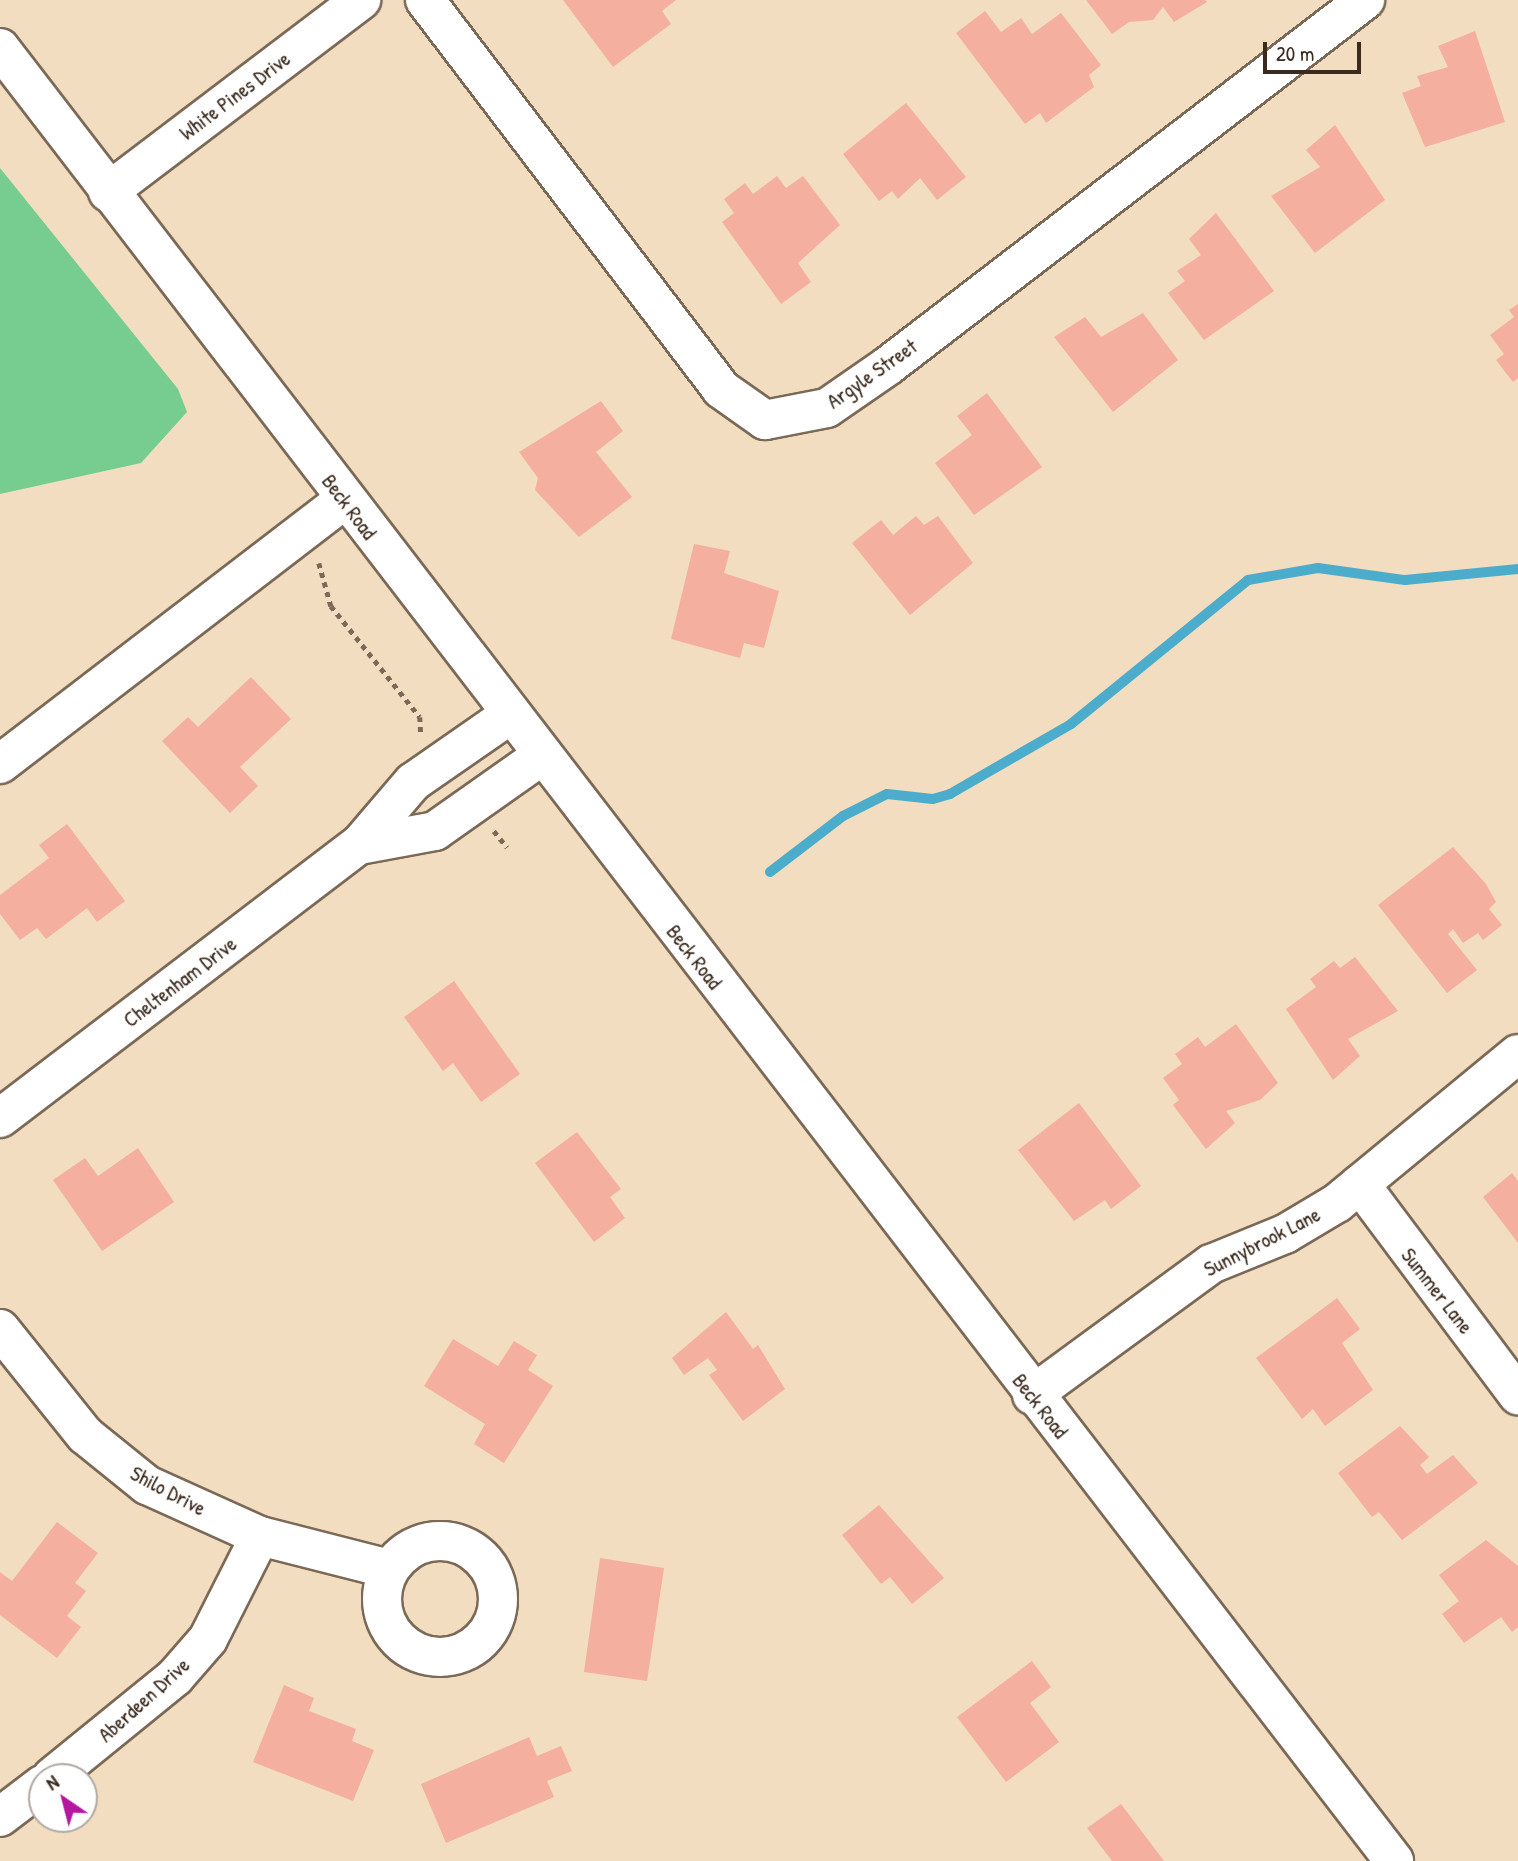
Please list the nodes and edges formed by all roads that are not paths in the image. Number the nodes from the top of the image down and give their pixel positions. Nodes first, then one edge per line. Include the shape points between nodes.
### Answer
1 (361, 0) edge
2 (425, 0) edge
3 (1366, 0) edge
4 (0, 48) edge
5 (108, 192) junction
6 (344, 500) junction
7 (508, 716) junction
8 (540, 757) junction
9 (0, 764) edge
10 (359, 845) junction
11 (1518, 1054) edge
12 (0, 1118) edge
13 (1360, 1184) junction
14 (0, 1329) edge
15 (1032, 1395) junction
16 (1518, 1395) edge
17 (260, 1536) junction
18 (389, 1569) dead end
19 (69, 1763) edge
20 (28, 1796) edge
21 (0, 1817) edge
22 (1394, 1861) edge

1 - 5 street, White Pines Drive
2 - 3 street, Argyle Street via 721,388 765,420 827,408 889,365
4 - 5 street, Beck Road
5 - 6 street, Beck Road
6 - 7 street, Beck Road
6 - 9 street
7 - 8 street, Beck Road
7 - 10 street, Cheltenham Drive via 413,782
8 - 10 street, Cheltenham Drive via 435,831
8 - 15 street, Beck Road
10 - 12 street, Cheltenham Drive
11 - 13 street, Sunnybrook Lane
13 - 15 street, Sunnybrook Lane via 1285,1234 1212,1264
13 - 16 street, Summer Lane
14 - 17 street, Shilo Drive via 85,1435 117,1463 147,1485
15 - 22 street, Beck Road
17 - 18 street, Shilo Drive
17 - 19 street, Aberdeen Drive via 208,1639 175,1677
20 - 21 street

